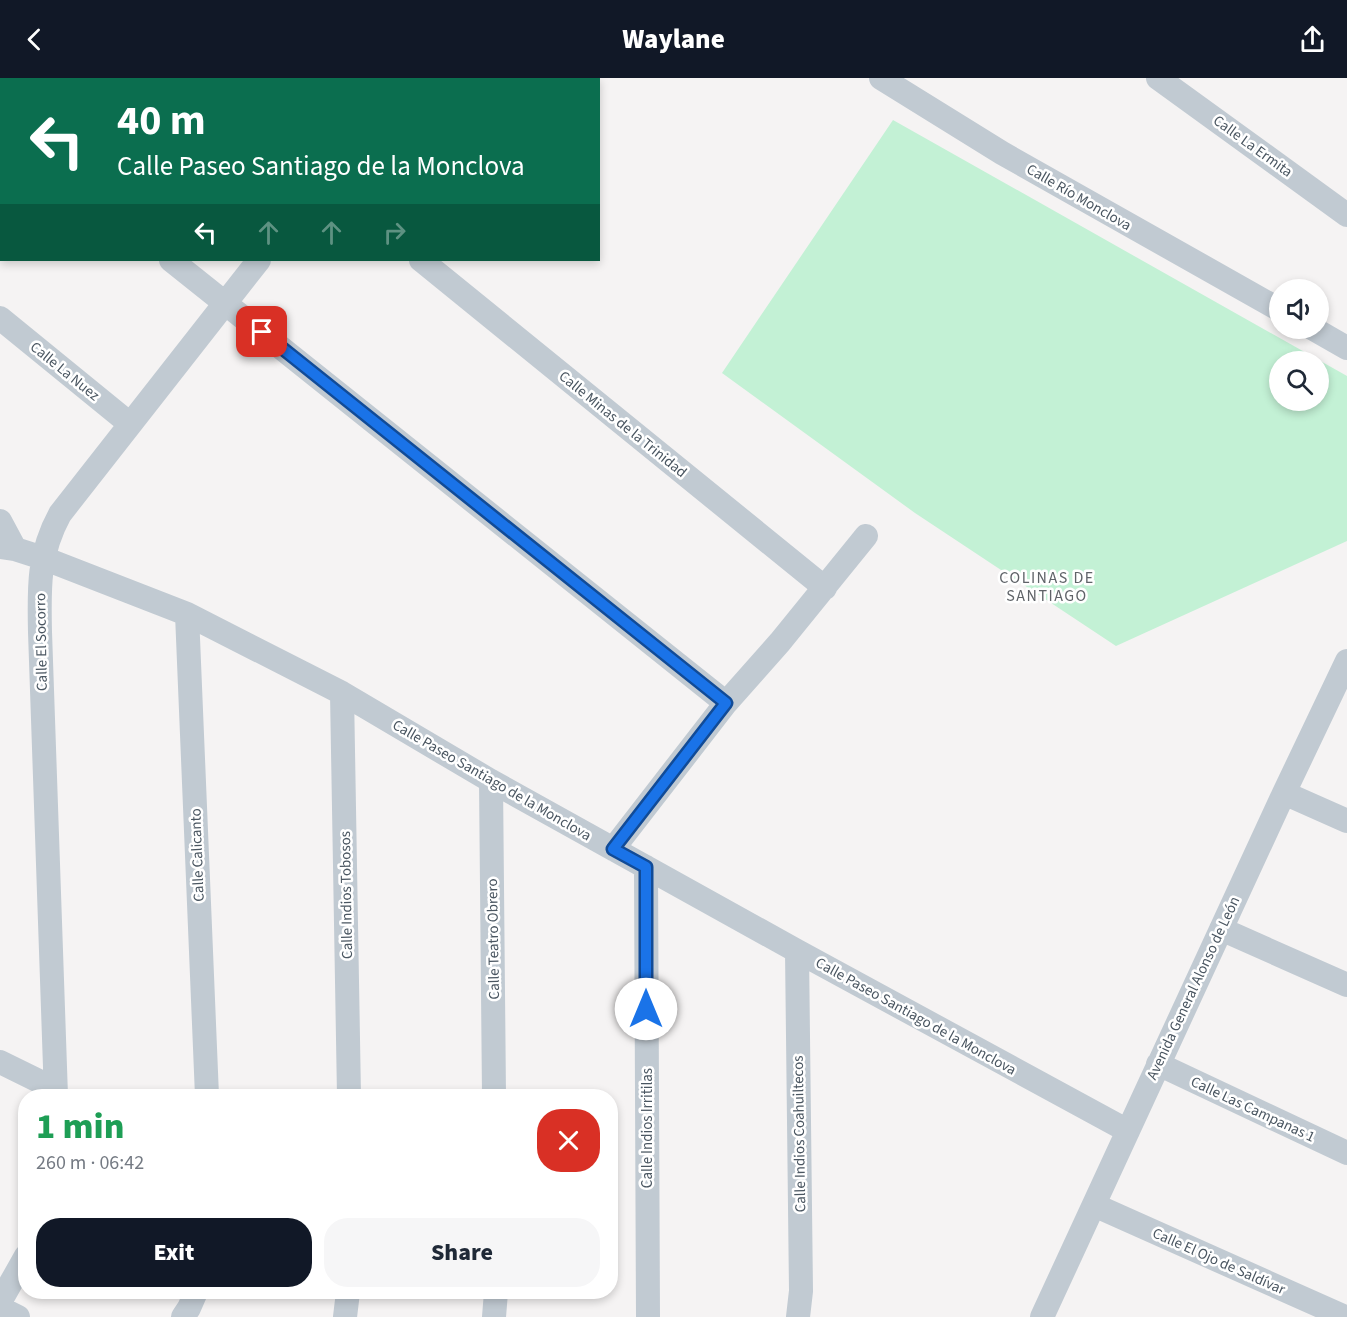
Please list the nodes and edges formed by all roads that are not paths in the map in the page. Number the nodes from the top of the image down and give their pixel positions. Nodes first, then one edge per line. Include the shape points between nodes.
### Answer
1 (881, 78) edge
2 (1158, 78) edge
3 (1347, 215) edge
4 (172, 261) edge
5 (258, 261) edge
6 (423, 261) edge
7 (225, 303) junction
8 (1269, 304) edge
9 (0, 318) edge
10 (1329, 338) edge
11 (1347, 348) edge
12 (130, 424) junction
13 (0, 521) edge
14 (866, 536) dead end
15 (7, 548) edge
16 (43, 558) junction
17 (825, 588) junction
18 (187, 614) junction
19 (1347, 660) edge
20 (342, 693) junction
21 (726, 703) junction
22 (491, 781) junction
23 (1284, 793) junction
24 (1347, 822) edge
25 (613, 849) junction
26 (646, 867) junction
27 (1221, 929) junction
28 (797, 951) junction
29 (1347, 985) edge
30 (0, 1062) edge
31 (1158, 1064) junction
32 (49, 1089) edge
33 (56, 1089) edge
34 (207, 1089) edge
35 (349, 1089) edge
36 (494, 1089) edge
37 (1128, 1131) junction
38 (1347, 1153) edge
39 (1094, 1205) junction
40 (18, 1270) edge
41 (193, 1299) edge
42 (347, 1299) edge
43 (495, 1299) edge
44 (0, 1302) edge
45 (0, 1308) edge
46 (18, 1317) edge
47 (183, 1317) edge
48 (345, 1317) edge
49 (494, 1317) edge
50 (648, 1317) edge
51 (798, 1317) edge
52 (1042, 1317) edge
53 (1345, 1317) edge

1 - 8 street, Calle Río Monclova via 1002,153
2 - 3 street, Calle La Ermita
4 - 7 street
5 - 7 street, Calle El Socorro
6 - 17 street, Calle Minas de la Trinidad
7 - 12 street, Calle El Socorro
7 - 21 street
9 - 12 street, Calle La Nuez
10 - 11 street
12 - 16 street, Calle El Socorro via 60,514
13 - 15 street
14 - 17 street
15 - 16 street, Calle Paseo Santiago de la Monclova
16 - 18 street, Calle Paseo Santiago de la Monclova
16 - 33 street, Calle El Socorro via 40,632
17 - 21 street
18 - 20 street, Calle Paseo Santiago de la Monclova
18 - 34 street, Calle Calicanto
19 - 23 street, Avenida General Alonso de León
20 - 22 street, Calle Paseo Santiago de la Monclova
20 - 35 street, Calle Indios Tobosos
21 - 25 street
22 - 25 street, Calle Paseo Santiago de la Monclova
22 - 36 street, Calle Teatro Obrero
23 - 24 street
23 - 27 street, Avenida General Alonso de León
25 - 26 street, Calle Paseo Santiago de la Monclova
26 - 28 street, Calle Paseo Santiago de la Monclova
26 - 50 street, Calle Indios Irritilas
27 - 29 street
27 - 31 street, Avenida General Alonso de León
28 - 37 street, Calle Paseo Santiago de la Monclova
28 - 51 street, Calle Indios Coahuiltecos via 801,1291
30 - 32 street
31 - 37 street, Avenida General Alonso de León
31 - 38 street, Calle Las Campanas 1
37 - 39 street, Avenida General Alonso de León
39 - 52 street, Avenida General Alonso de León
39 - 53 street, Calle El Ojo de Saldívar
40 - 44 street
41 - 47 street
42 - 48 street
43 - 49 street
45 - 46 street

